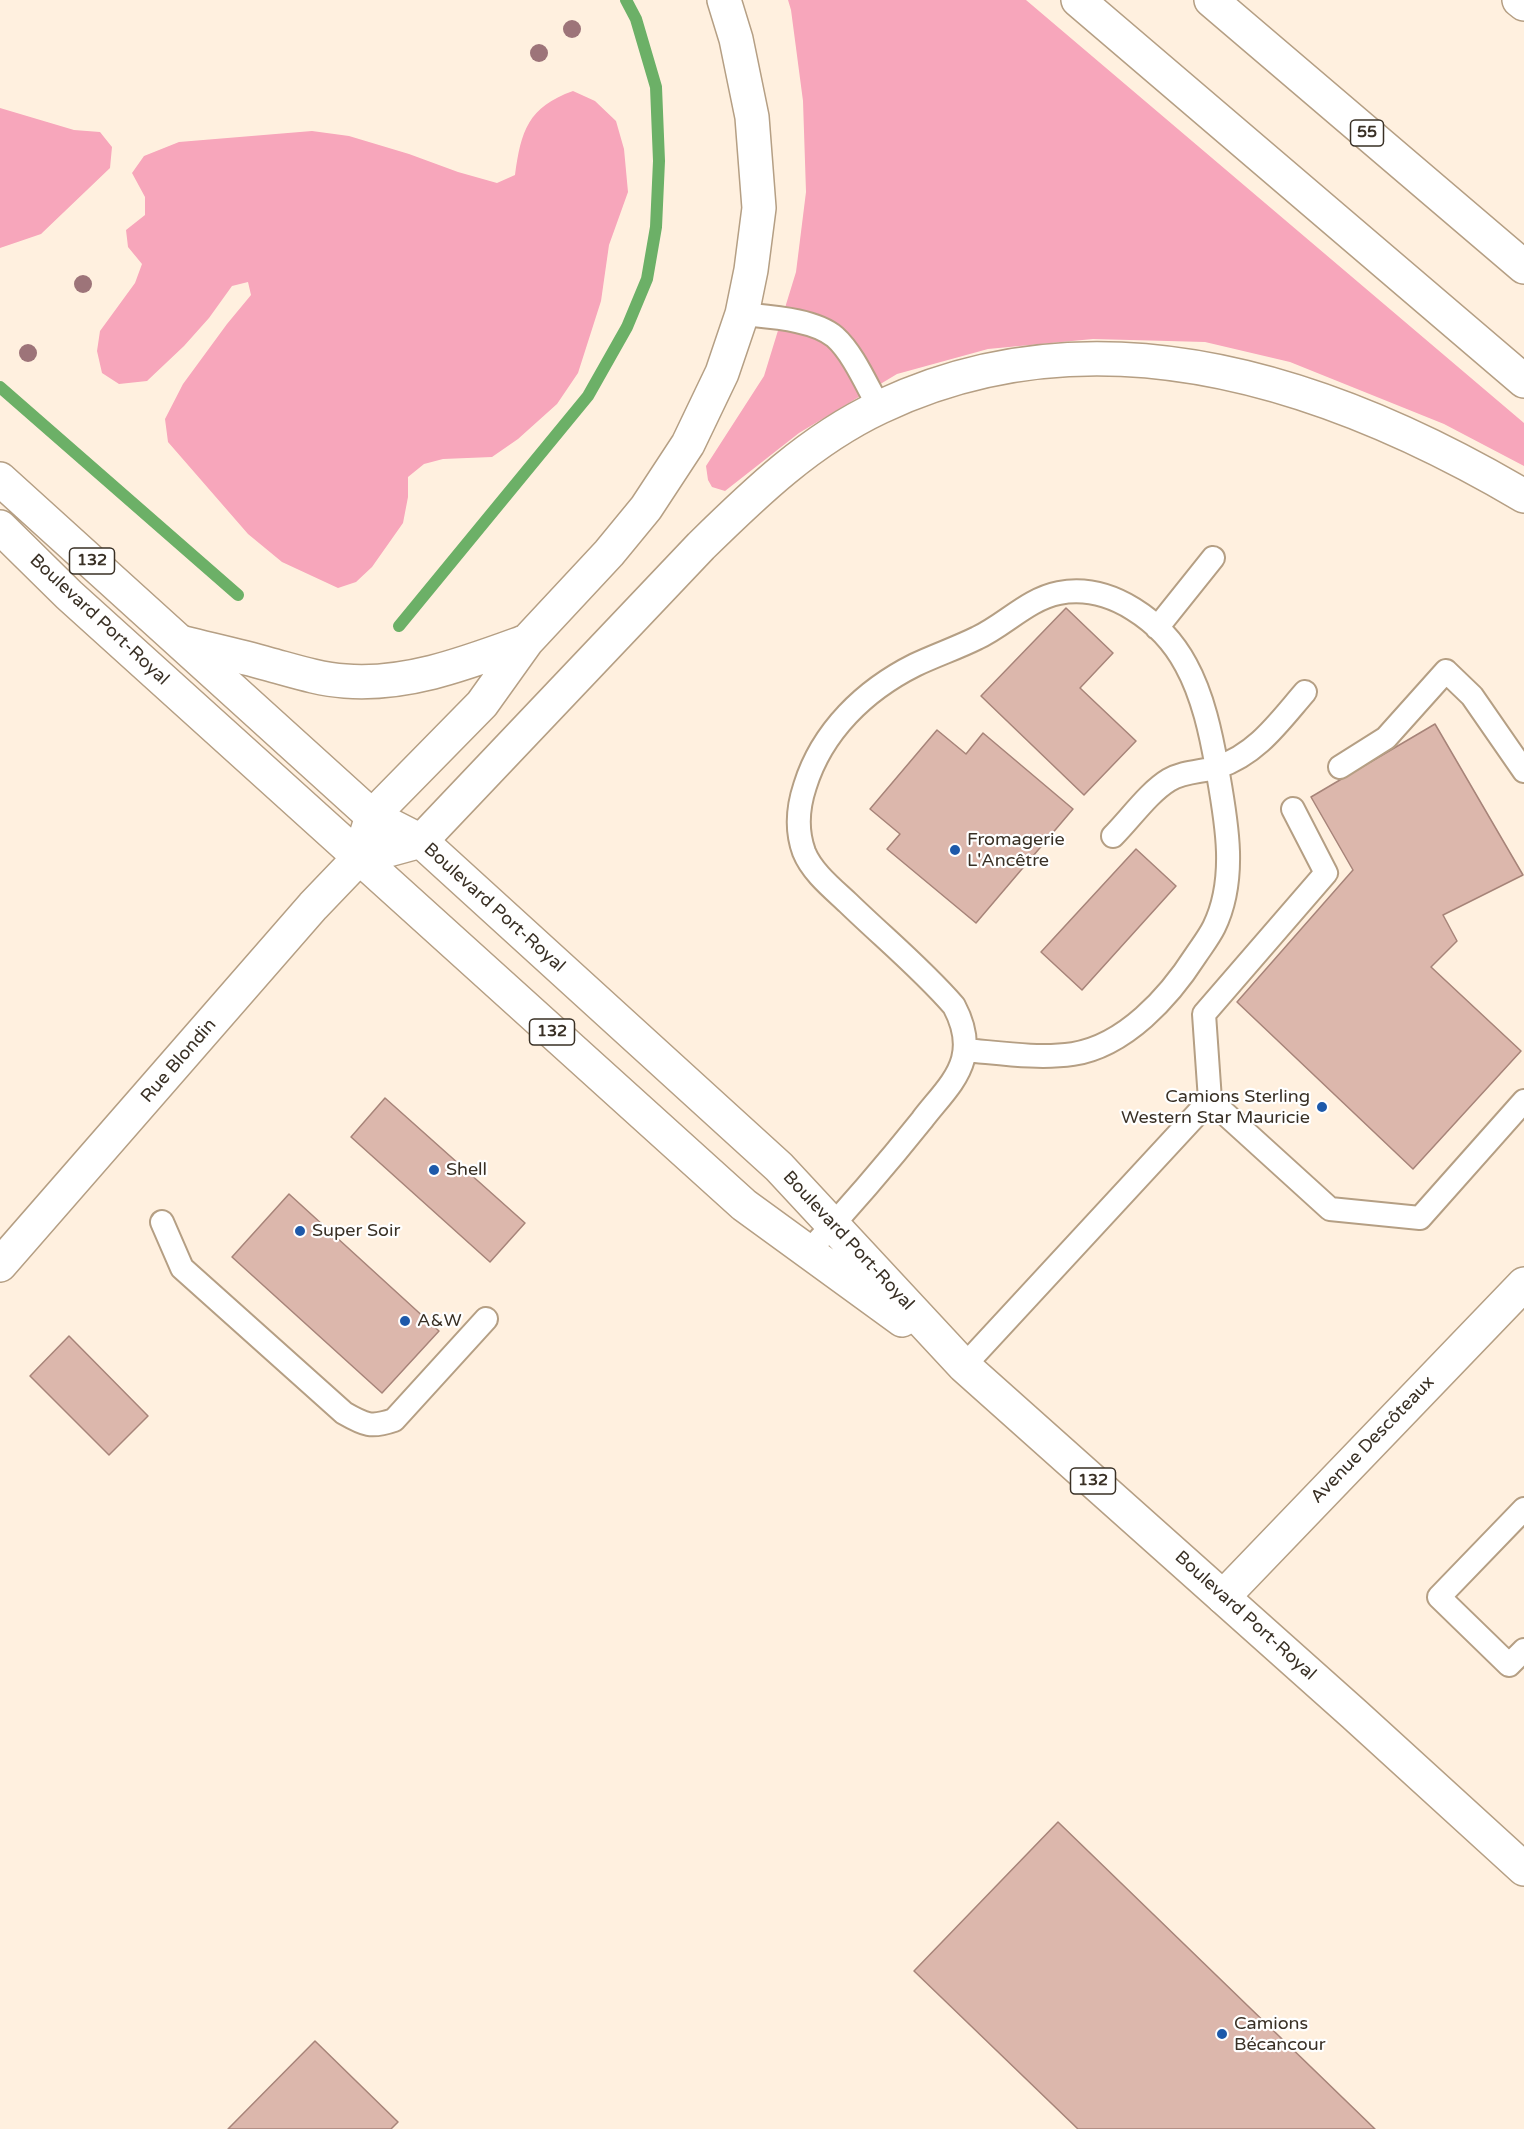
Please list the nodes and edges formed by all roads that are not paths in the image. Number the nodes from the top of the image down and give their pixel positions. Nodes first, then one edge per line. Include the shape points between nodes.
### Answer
1 (724, 0) edge
2 (1078, 0) edge
3 (1211, 0) edge
4 (1519, 0) edge
5 (1524, 4) edge
6 (1524, 267) edge
7 (742, 314) junction
8 (1524, 381) edge
9 (879, 407) junction
10 (0, 479) edge
11 (1524, 496) edge
12 (0, 527) edge
13 (1214, 558) dead end
14 (1157, 628) junction
15 (527, 641) junction
16 (184, 643) junction
17 (1305, 692) dead end
18 (1217, 767) junction
19 (1340, 767) dead end
20 (1524, 771) edge
21 (1293, 809) dead end
22 (372, 816) junction
23 (1113, 836) dead end
24 (421, 841) junction
25 (359, 858) junction
26 (965, 1050) junction
27 (1210, 1100) junction
28 (1524, 1101) edge
29 (162, 1222) dead end
30 (833, 1225) junction
31 (808, 1252) junction
32 (0, 1265) edge
33 (1524, 1284) edge
34 (486, 1319) dead end
35 (964, 1366) junction
36 (1524, 1509) edge
37 (1222, 1596) junction
38 (1524, 1650) edge
39 (1524, 1869) edge

1 - 7 main road via 746,81 756,151 759,208
2 - 8 main road
3 - 6 main road, 55
4 - 5 main road
7 - 9 lane via 808,324 828,332 845,348
7 - 15 main road via 722,373 676,464 622,538
9 - 11 main road via 942,383 1032,363 1127,359 1189,365 1263,381 1353,410 1425,442
9 - 24 main road via 816,445 747,501
10 - 16 main road, Boulevard Port-Royal / 132
12 - 25 main road, Boulevard Port-Royal / 132 via 69,595
13 - 14 lane
14 - 18 lane via 1186,664 1196,686
14 - 26 lane via 1124,603 1107,597 1074,592 1046,597 982,636 913,666 874,690 832,731 813,764 802,794 799,822 807,859 954,1006 963,1027
15 - 16 main road via 450,668 369,681 313,676
15 - 22 main road via 482,705
16 - 22 main road, Boulevard Port-Royal / 132
17 - 18 lane via 1264,740 1236,760
18 - 23 lane via 1171,778
18 - 26 lane via 1226,836 1225,895 1214,928 1178,980 1130,1028 1087,1050 1049,1055
19 - 20 lane via 1386,738 1446,671 1472,696
21 - 27 lane via 1326,873 1204,1014
22 - 24 main road, Boulevard Port-Royal / 132
22 - 25 main road
24 - 25 main road
24 - 30 main road, Boulevard Port-Royal / 132 via 779,1167
25 - 31 main road, Boulevard Port-Royal / 132 via 744,1205
25 - 32 main road, Rue Blondin
26 - 30 lane via 958,1071 945,1090
27 - 28 lane via 1330,1209 1420,1218
27 - 35 lane
29 - 34 lane via 182,1268 344,1413 365,1425 394,1420
30 - 31 lane
30 - 35 main road, Boulevard Port-Royal / 132
31 - 35 main road, Boulevard Port-Royal / 132
33 - 37 main road, Avenue Descôteaux
35 - 37 main road, Boulevard Port-Royal / 132
36 - 38 lane via 1439,1596 1509,1665
37 - 39 main road, Boulevard Port-Royal / 132

